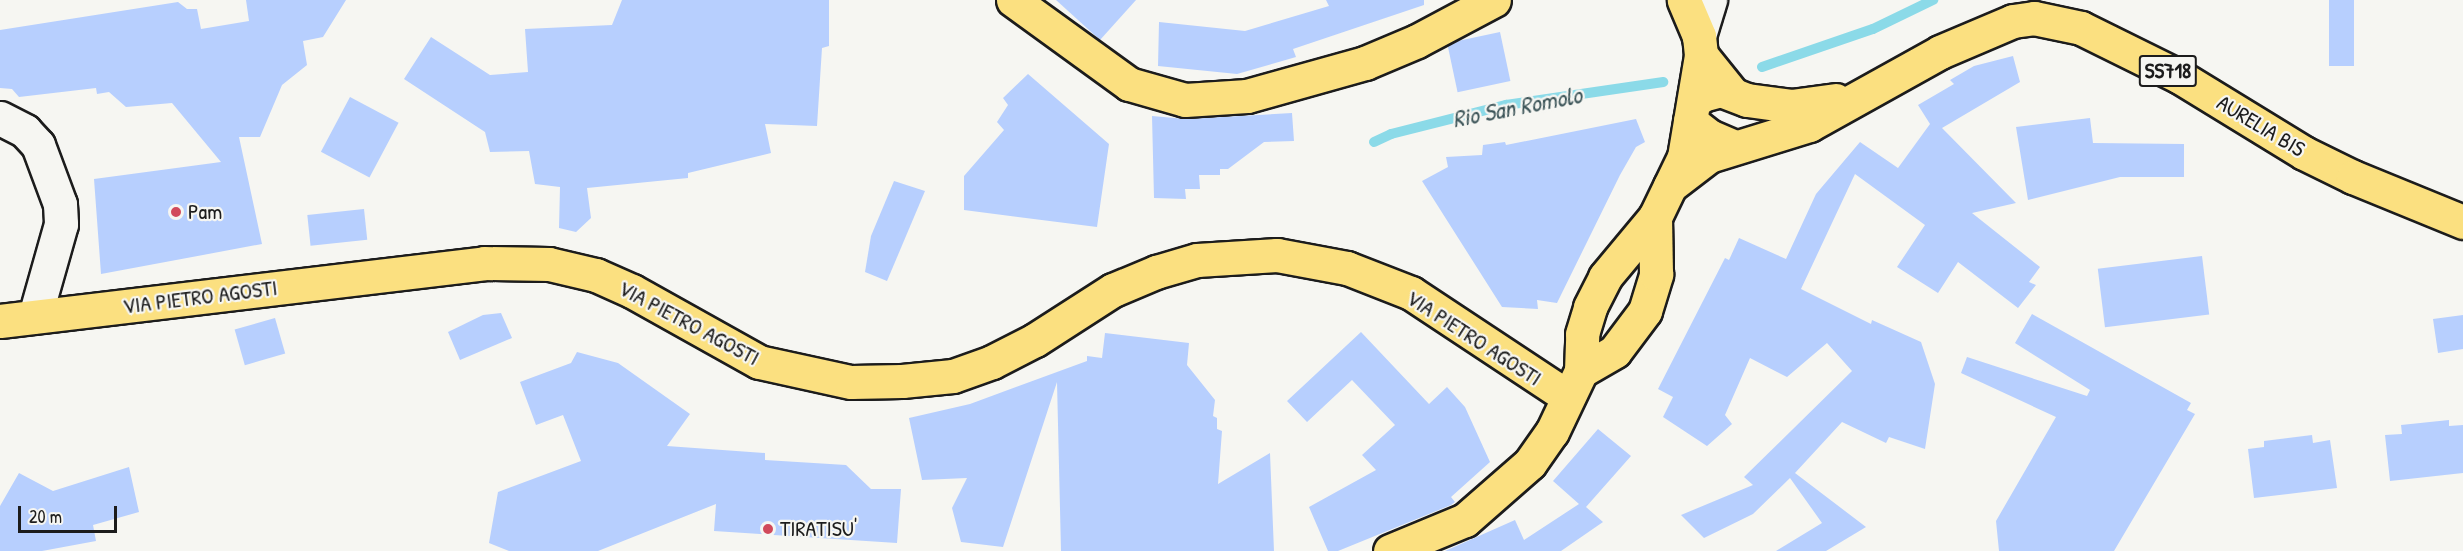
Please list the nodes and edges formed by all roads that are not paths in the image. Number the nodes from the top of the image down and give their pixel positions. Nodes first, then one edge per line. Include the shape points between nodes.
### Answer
1 (1013, 0) edge
2 (1494, 0) edge
3 (1684, 0) edge
4 (1710, 0) edge
5 (1700, 45) junction
6 (1731, 92) junction
7 (1865, 95) junction
8 (1692, 112) junction
9 (0, 118) edge
10 (1733, 146) junction
11 (1670, 186) junction
12 (1655, 217) junction
13 (2463, 222) edge
14 (1624, 255) junction
15 (1656, 274) junction
16 (35, 316) junction
17 (0, 321) edge
18 (1582, 334) junction
19 (1615, 351) junction
20 (1575, 384) junction
21 (1390, 551) edge

1 - 2 main road via 1129,84 1185,100 1246,96 1365,63 1417,41
3 - 5 main road
4 - 5 street
5 - 6 main road
5 - 8 main road
6 - 7 main road, SS718 via 1747,100 1791,106
6 - 8 main road, SS718 via 1712,91
7 - 10 main road, SS718 via 1809,124
7 - 13 main road, AURELIA BIS / SS718 via 1940,52 2013,21 2057,21 2081,28 2180,77 2304,153
8 - 10 main road via 1709,136
8 - 11 main road via 1684,157
9 - 16 street via 25,131 38,146 60,204 61,224
10 - 11 main road, SS718 via 1709,156
11 - 12 main road
12 - 14 main road
12 - 15 main road
14 - 15 main road via 1636,258
14 - 18 main road via 1605,277
15 - 19 main road via 1645,311
16 - 17 main road, VIA PIETRO AGOSTI
16 - 20 main road, VIA PIETRO AGOSTI via 484,263 549,264 596,275 632,291 759,362 851,382 902,381 953,376 992,362 1035,340 1113,290 1156,272 1197,260 1276,255 1347,268 1411,293
18 - 19 main road via 1600,349
18 - 20 main road
19 - 20 main road
20 - 21 main road via 1552,432 1530,463 1456,524

